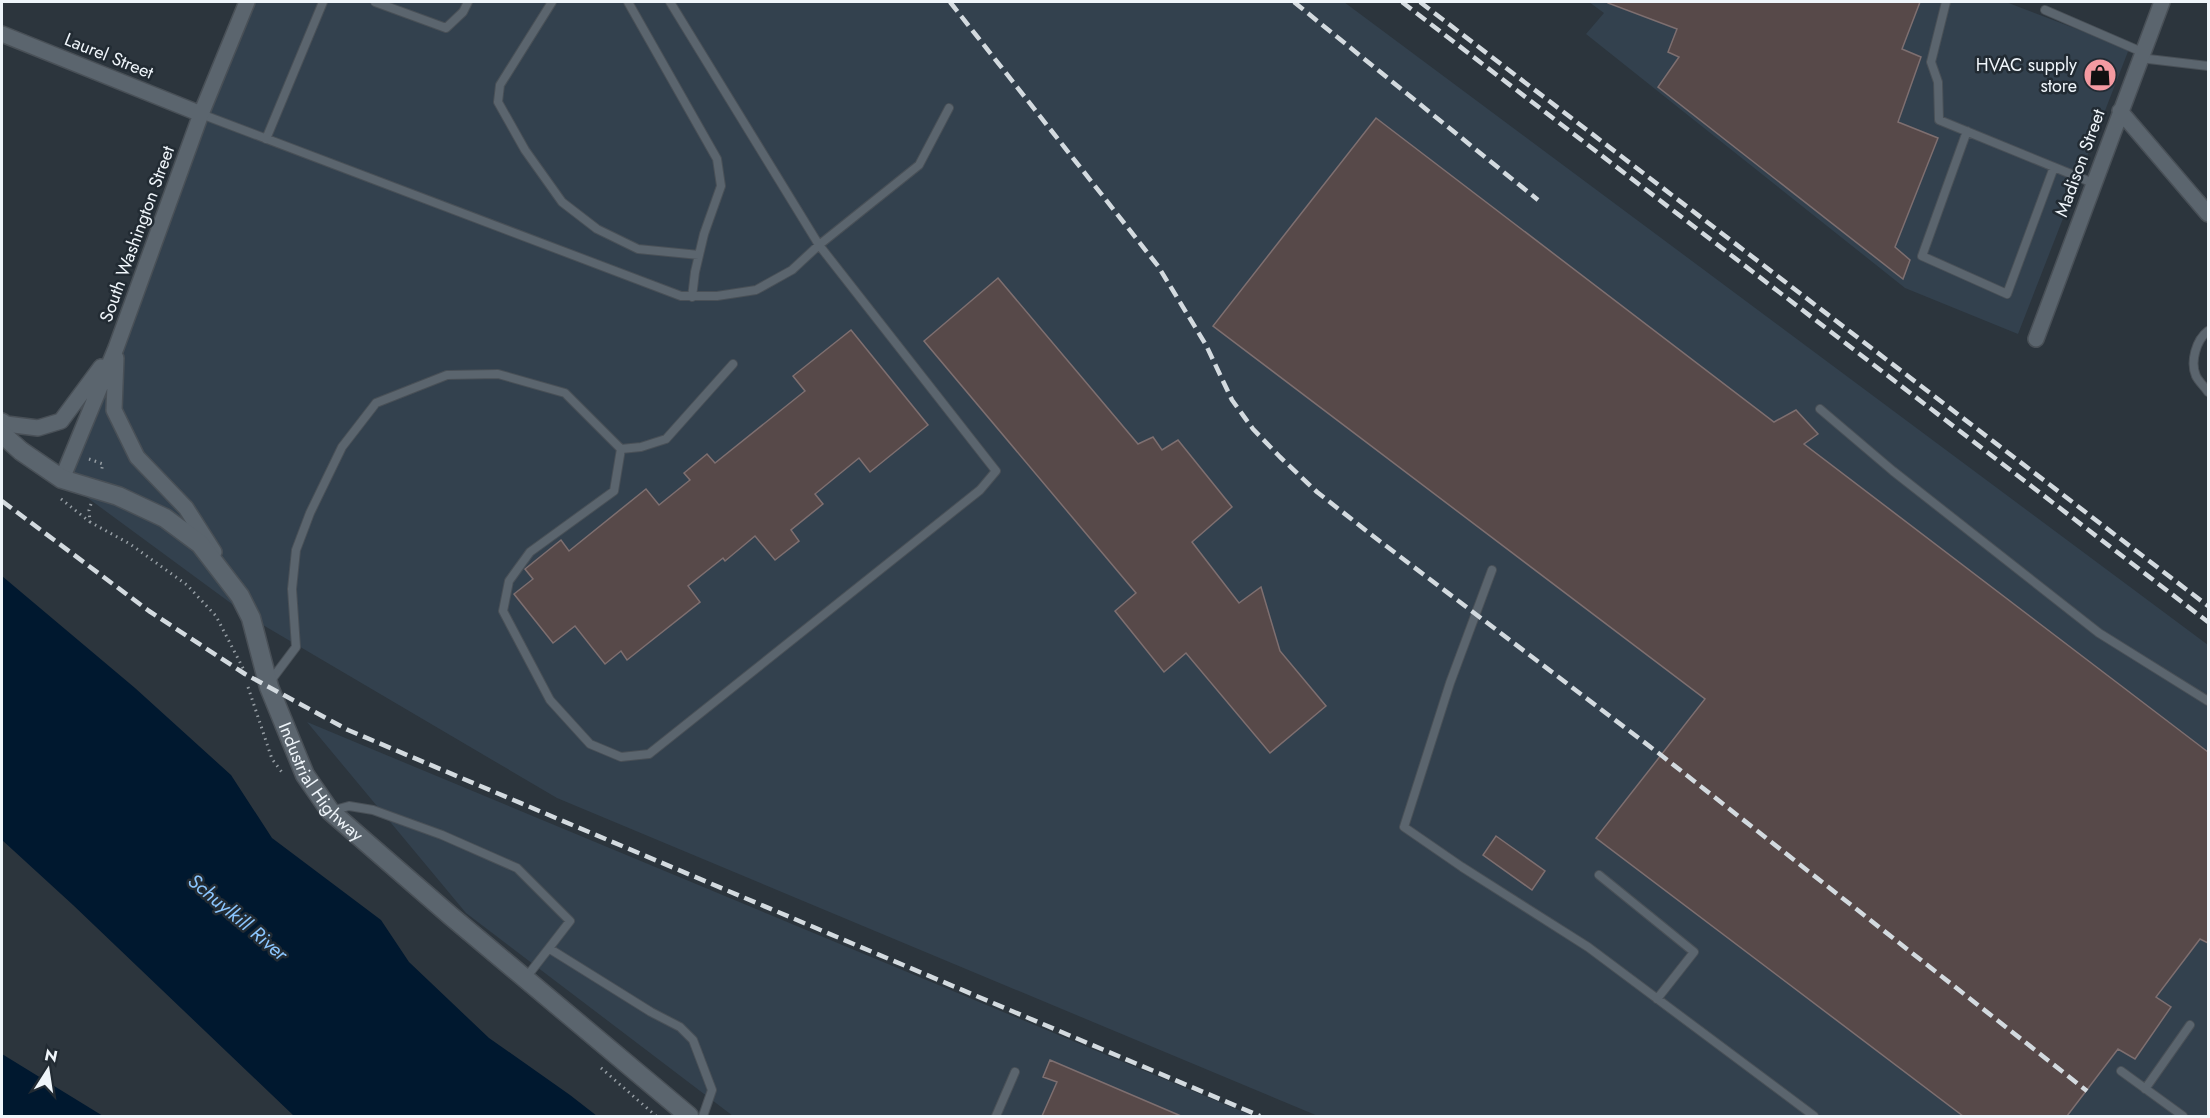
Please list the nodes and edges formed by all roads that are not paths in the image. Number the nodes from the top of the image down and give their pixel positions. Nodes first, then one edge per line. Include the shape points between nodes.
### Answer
1 (247, 2) edge
2 (322, 2) edge
3 (375, 2) edge
4 (468, 2) edge
5 (552, 2) edge
6 (628, 2) edge
7 (670, 2) edge
8 (1946, 2) edge
9 (2162, 2) edge
10 (2045, 10) dead end
11 (2, 34) edge
12 (2141, 55) junction
13 (2208, 66) edge
14 (949, 108) dead end
15 (2120, 111) junction
16 (201, 114) junction
17 (1967, 131) junction
18 (266, 139) junction
19 (2054, 167) junction
20 (2093, 183) junction
21 (2208, 214) edge
22 (819, 245) junction
23 (699, 255) junction
24 (692, 297) junction
25 (2208, 331) edge
26 (2036, 339) dead end
27 (116, 348) junction
28 (733, 364) dead end
29 (2208, 392) edge
30 (1820, 409) dead end
31 (2, 421) edge
32 (2, 434) edge
33 (621, 449) junction
34 (62, 479) junction
35 (1492, 570) dead end
36 (240, 596) junction
37 (268, 684) junction
38 (2208, 701) edge
39 (331, 811) junction
40 (1599, 875) dead end
41 (550, 949) junction
42 (525, 979) junction
43 (1658, 999) junction
44 (2190, 1025) dead end
45 (2121, 1071) dead end
46 (1015, 1072) dead end
47 (2145, 1089) junction
48 (689, 1116) edge
49 (703, 1116) edge
50 (996, 1116) edge
51 (1814, 1116) edge
52 (2183, 1116) edge

1 - 16 street, South Washington Street
2 - 18 lane
3 - 4 lane via 446,28
5 - 23 lane via 500,85 498,102 525,150 562,202 597,230 638,249
6 - 23 lane via 717,159 721,186
7 - 22 lane
8 - 17 lane via 1931,62 1938,82 1939,120
9 - 12 street, Madison Street
10 - 12 lane
11 - 16 street, Laurel Street
12 - 13 lane
12 - 15 street, Madison Street
14 - 22 lane via 919,165
15 - 20 street, Madison Street
15 - 21 street
16 - 18 lane
16 - 27 street, South Washington Street
17 - 19 lane
17 - 19 lane via 1922,256 2007,294
18 - 24 lane via 681,297
19 - 20 lane
20 - 26 street, Madison Street
22 - 24 lane via 792,270 756,290
22 - 33 lane via 996,471 980,490 649,754 621,757 590,744 550,700 502,611 509,581 530,552 615,491
23 - 24 lane
25 - 29 lane via 2201,336 2194,354 2196,375
27 - 31 street via 61,421 38,428
27 - 34 street, South Washington Street
27 - 36 street via 114,410 137,458 186,508
28 - 33 lane via 666,439
30 - 38 lane via 2099,633
32 - 34 street, Industrial Highway
33 - 37 lane via 565,393 498,374 447,375 376,403 342,447 310,513 296,550 292,589 296,647
34 - 36 street, Industrial Highway via 118,496 165,518 200,544
35 - 43 lane via 1450,683 1404,827 1588,947
36 - 37 street, Industrial Highway via 251,618
37 - 39 street, Industrial Highway via 305,775
39 - 41 lane via 350,806 373,810 517,868 570,921
39 - 42 street, Industrial Highway
40 - 43 lane via 1694,952
41 - 42 lane
41 - 49 lane via 680,1028 693,1040 712,1090
42 - 48 street, Industrial Highway
43 - 51 lane
44 - 47 lane
45 - 47 lane
46 - 50 lane
47 - 52 lane

